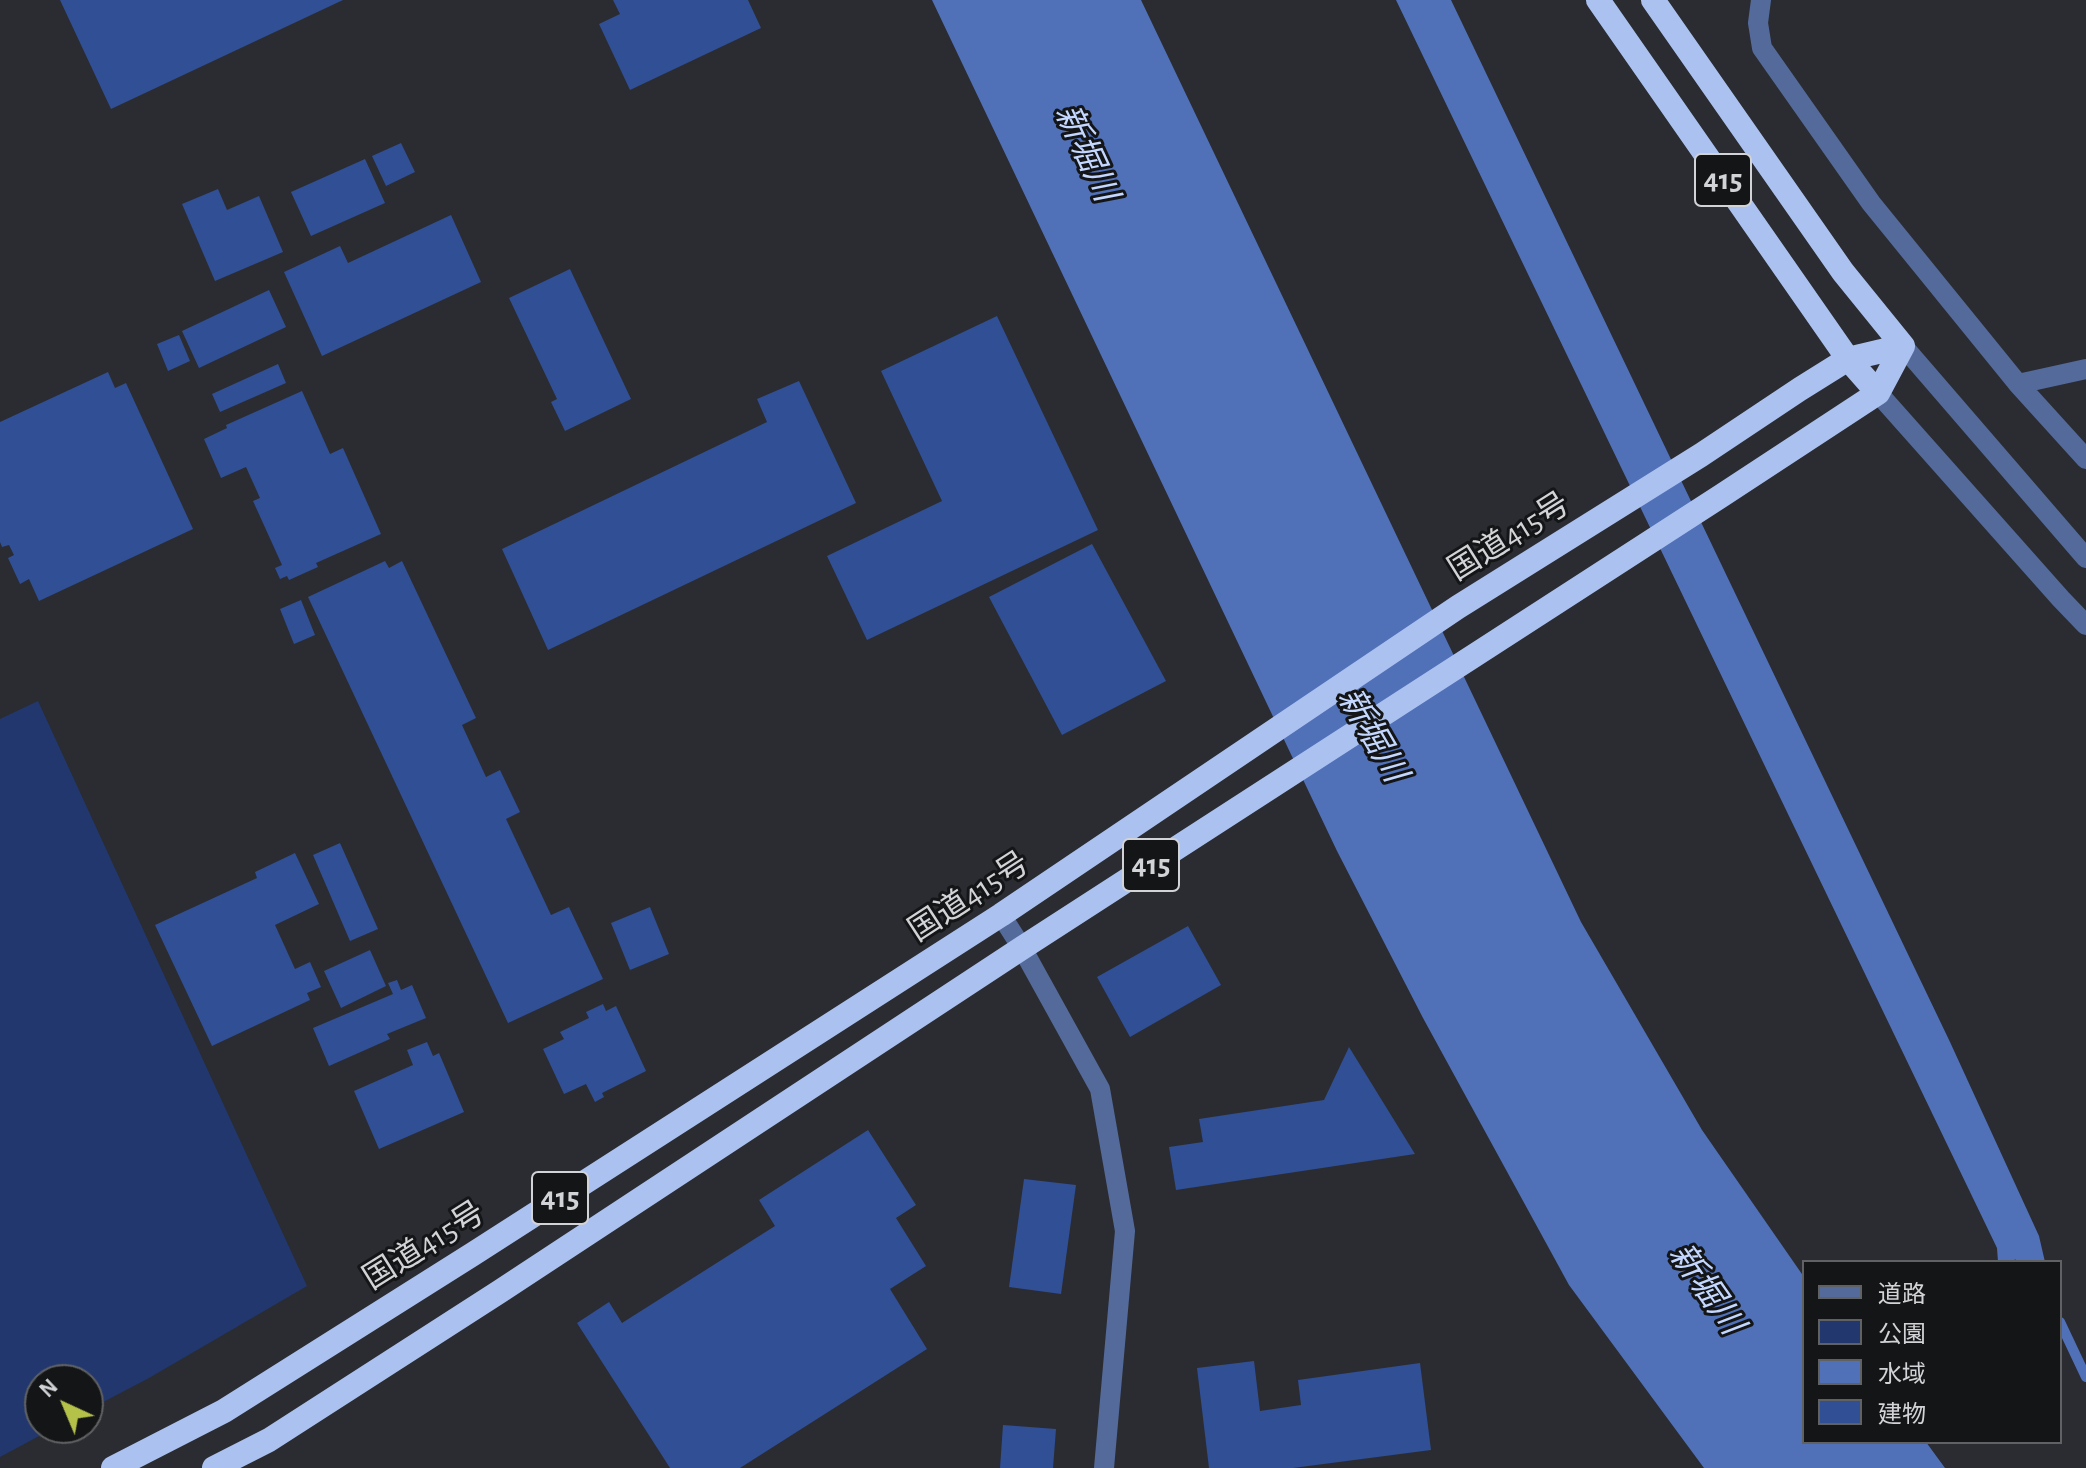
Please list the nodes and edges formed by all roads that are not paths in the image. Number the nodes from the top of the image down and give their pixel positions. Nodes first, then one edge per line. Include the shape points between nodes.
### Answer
1 (1598, 0) edge
2 (1653, 0) edge
3 (1761, 0) edge
4 (1903, 346) junction
5 (1848, 359) junction
6 (2086, 369) edge
7 (2018, 384) junction
8 (1878, 393) junction
9 (2086, 459) edge
10 (2086, 558) edge
11 (2086, 625) edge
12 (1001, 915) junction
13 (1022, 948) junction
14 (113, 1468) edge
15 (214, 1468) edge
16 (1104, 1468) edge

1 - 5 highway, 415
2 - 4 highway, 415 via 1843,272
3 - 7 street via 1762,48 1871,203
4 - 5 highway, 国道415号 / 415
4 - 8 highway, 415
4 - 10 street
5 - 8 highway, 415
5 - 12 highway, 国道415号 / 415 via 1458,607
6 - 7 street
7 - 9 street
8 - 11 street
8 - 13 highway, 415
12 - 13 street
12 - 14 highway, 国道415号 / 415 via 224,1411
13 - 15 highway, 415 via 448,1325 269,1440
13 - 16 street via 1100,1089 1125,1231

